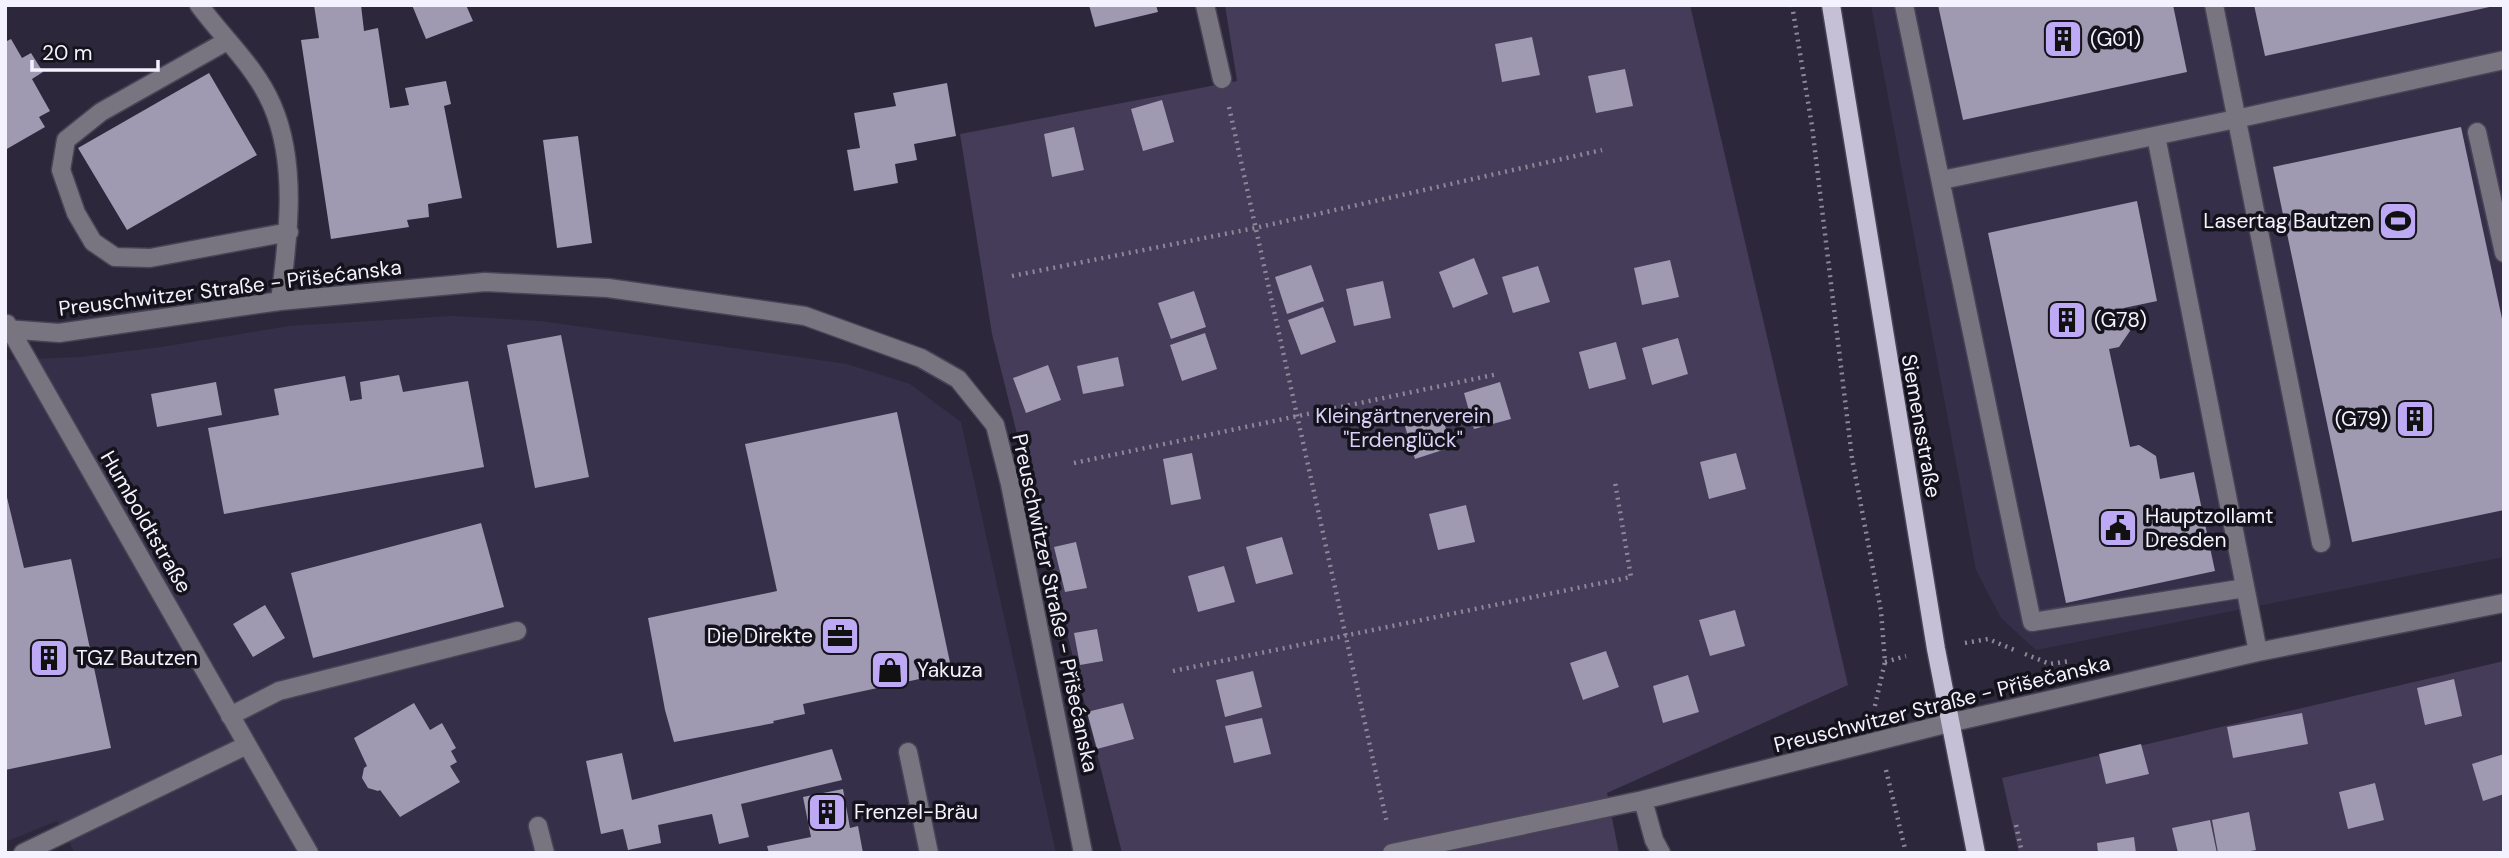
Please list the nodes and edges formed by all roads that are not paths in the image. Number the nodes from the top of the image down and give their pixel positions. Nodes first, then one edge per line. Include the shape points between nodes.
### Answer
1 (199, 5) edge
2 (1205, 5) edge
3 (1831, 5) edge
4 (1904, 5) edge
5 (2214, 5) edge
6 (227, 41) junction
7 (2504, 60) edge
8 (1222, 79) road end
9 (2236, 119) junction
10 (2477, 132) dead end
11 (2156, 136) junction
12 (1942, 180) junction
13 (289, 232) junction
14 (2504, 253) edge
15 (280, 301) junction
16 (7, 327) edge
17 (2320, 543) dead end
18 (2245, 588) junction
19 (2504, 604) edge
20 (517, 631) dead end
21 (2258, 652) junction
22 (230, 716) junction
23 (1949, 723) junction
24 (247, 745) junction
25 (908, 752) dead end
26 (1643, 800) junction
27 (538, 826) dead end
28 (23, 853) edge
29 (309, 853) edge
30 (545, 853) edge
31 (929, 853) edge
32 (1083, 853) edge
33 (1393, 853) edge
34 (1661, 853) edge
35 (1976, 853) edge

1 - 6 street
2 - 8 street
3 - 23 main road, Siemensstraße
4 - 12 street
5 - 9 street
6 - 13 street via 272,104 284,144
6 - 13 street via 101,111 66,140 61,170 76,213 93,242 115,257 150,258
7 - 9 street
9 - 11 street
9 - 17 street
10 - 14 street
11 - 12 street
11 - 18 street
12 - 18 street via 2032,622
13 - 15 street
15 - 16 street, Preuschwitzer Straße - Přišećanska via 59,333
15 - 32 street, Preuschwitzer Straße - Přišećanska via 485,282 608,288 804,316 921,358 958,379 995,425
16 - 22 street, Humboldtstraße
18 - 21 street
19 - 21 street, Preuschwitzer Straße - Přišečanska
20 - 22 street via 279,691
21 - 23 street, Preuschwitzer Straße - Přišečanska
22 - 24 street, Humboldtstraße
23 - 26 street, Preuschwitzer Straße - Přišečanska
23 - 35 main road, Siemensstraße
24 - 28 street
24 - 29 street, Humboldtstraße
25 - 31 street
26 - 33 street, Preuschwitzer Straße - Přišečanska
26 - 34 street
27 - 30 street

